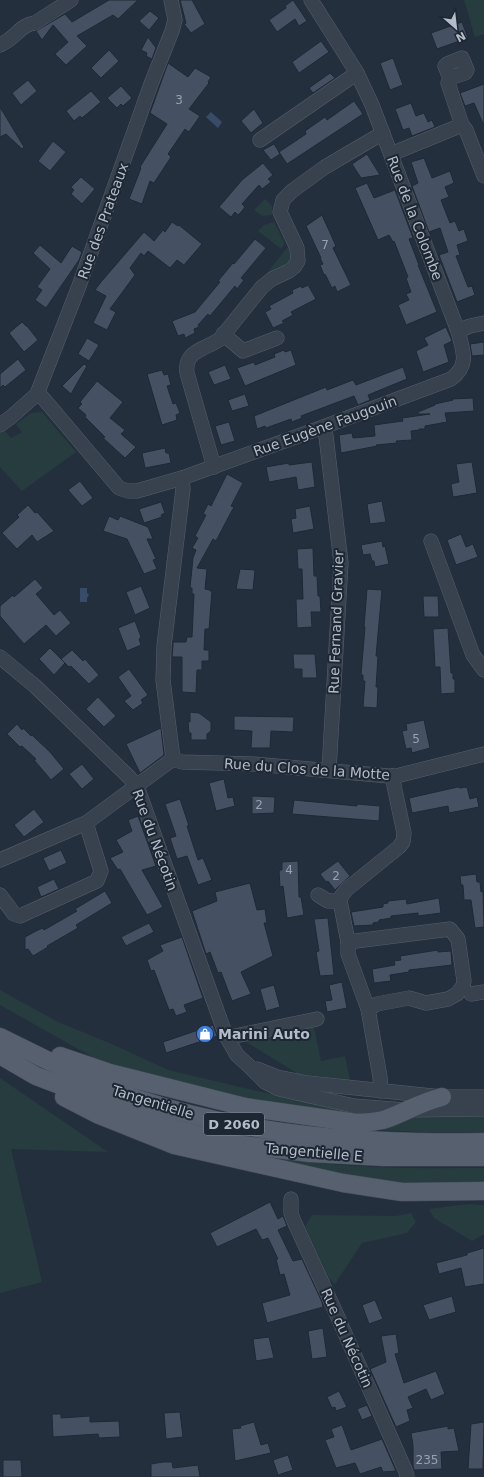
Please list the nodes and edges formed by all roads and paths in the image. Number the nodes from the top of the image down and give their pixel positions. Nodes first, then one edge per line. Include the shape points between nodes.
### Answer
1 (71, 0) edge
2 (170, 0) edge
3 (311, 0) edge
4 (0, 45) edge
5 (357, 73) junction
6 (450, 78) dead end
7 (462, 126) junction
8 (383, 133) junction
9 (260, 140) dead end
10 (391, 154) junction
11 (484, 176) edge
12 (484, 323) edge
13 (458, 331) junction
14 (224, 334) junction
15 (277, 338) dead end
16 (462, 366) joint
17 (37, 394) junction
18 (0, 425) edge
19 (323, 427) junction
20 (214, 467) junction
21 (182, 478) junction
22 (431, 541) dead end
23 (0, 657) edge
24 (484, 670) edge
25 (484, 754) edge
26 (173, 759) junction
27 (329, 770) junction
28 (392, 776) junction
29 (136, 786) junction
30 (86, 823) junction
31 (0, 860) edge
32 (0, 895) edge
33 (318, 895) dead end
34 (340, 901) junction
35 (348, 942) junction
36 (368, 1009) junction
37 (317, 1019) dead end
38 (0, 1036) edge
39 (227, 1038) junction
40 (0, 1055) edge
41 (248, 1065) junction
42 (36, 1076) junction
43 (381, 1091) junction
44 (442, 1097) junction
45 (484, 1097) edge
46 (362, 1106) junction
47 (484, 1109) edge
48 (406, 1110) junction
49 (484, 1142) edge
50 (484, 1157) edge
51 (484, 1191) edge
52 (291, 1199) dead end
53 (407, 1477) edge

1 - 4 street via 16,32
2 - 17 street, Rue des Prateaux via 175,20 172,31
3 - 5 street, Rue de la Colombe
5 - 8 street, Rue de la Colombe
5 - 9 street
6 - 7 street via 448,84
7 - 10 street
7 - 11 street via 466,130
8 - 10 street, Rue de la Colombe
8 - 14 street via 326,168 284,200 280,212 297,248 298,261 289,271 262,287
10 - 13 street, Rue de la Colombe
12 - 13 street
13 - 16 street, Rue de la Colombe via 463,351
14 - 15 street via 243,351
14 - 20 street via 213,344 192,354 186,367
16 - 19 street, Rue Eugène Faugouin via 451,379
17 - 18 street, Rue des Prateaux
17 - 21 street, Rue Eugène Faugouin via 119,488 137,491
19 - 20 street, Rue Eugène Faugouin
19 - 27 street, Rue Fernand Gravier via 341,563
20 - 21 street, Rue Eugène Faugouin
21 - 26 street via 183,489 164,646 163,680
22 - 24 street via 473,655
23 - 29 street, Rue du Nécotin via 35,686
25 - 28 street, Rue du Clos de la Motte
26 - 27 street, Rue du Clos de la Motte via 182,762
26 - 29 street
27 - 28 street, Rue du Clos de la Motte
28 - 34 street via 404,833 403,842 347,889
29 - 30 street
29 - 39 street, Rue du Nécotin
30 - 31 street
30 - 32 street via 101,872 97,882 20,916 14,914
33 - 34 street via 328,900
34 - 35 street
35 - 36 street via 348,954
35 - 36 street via 450,929 458,939 464,981 457,994 448,999 426,1003 409,998 377,1004
36 - 43 street
37 - 39 street
38 - 48 main road via 110,1073 245,1107 357,1123 385,1120
38 - 49 main road, Tangentielle / D 2060 via 83,1078 132,1097 245,1126 314,1137 374,1141
39 - 41 street, Rue du Nécotin via 237,1055
40 - 42 main road, D 2060
41 - 43 street, Rue du Nécotin via 277,1077 308,1084
41 - 46 street, Rue du Nécotin via 265,1082 279,1089
42 - 50 main road, Tangentielle E / D 2060 via 176,1129 236,1144 310,1153 382,1157
42 - 51 main road via 65,1098 98,1115 174,1145 343,1183 392,1191
43 - 44 street, Rue du Nécotin
43 - 46 street
44 - 45 street, Rue du Nécotin
44 - 48 main road
46 - 48 street, Rue du Nécotin
47 - 48 street, Rue du Nécotin
52 - 53 street, Rue du Nécotin via 293,1219 340,1320

